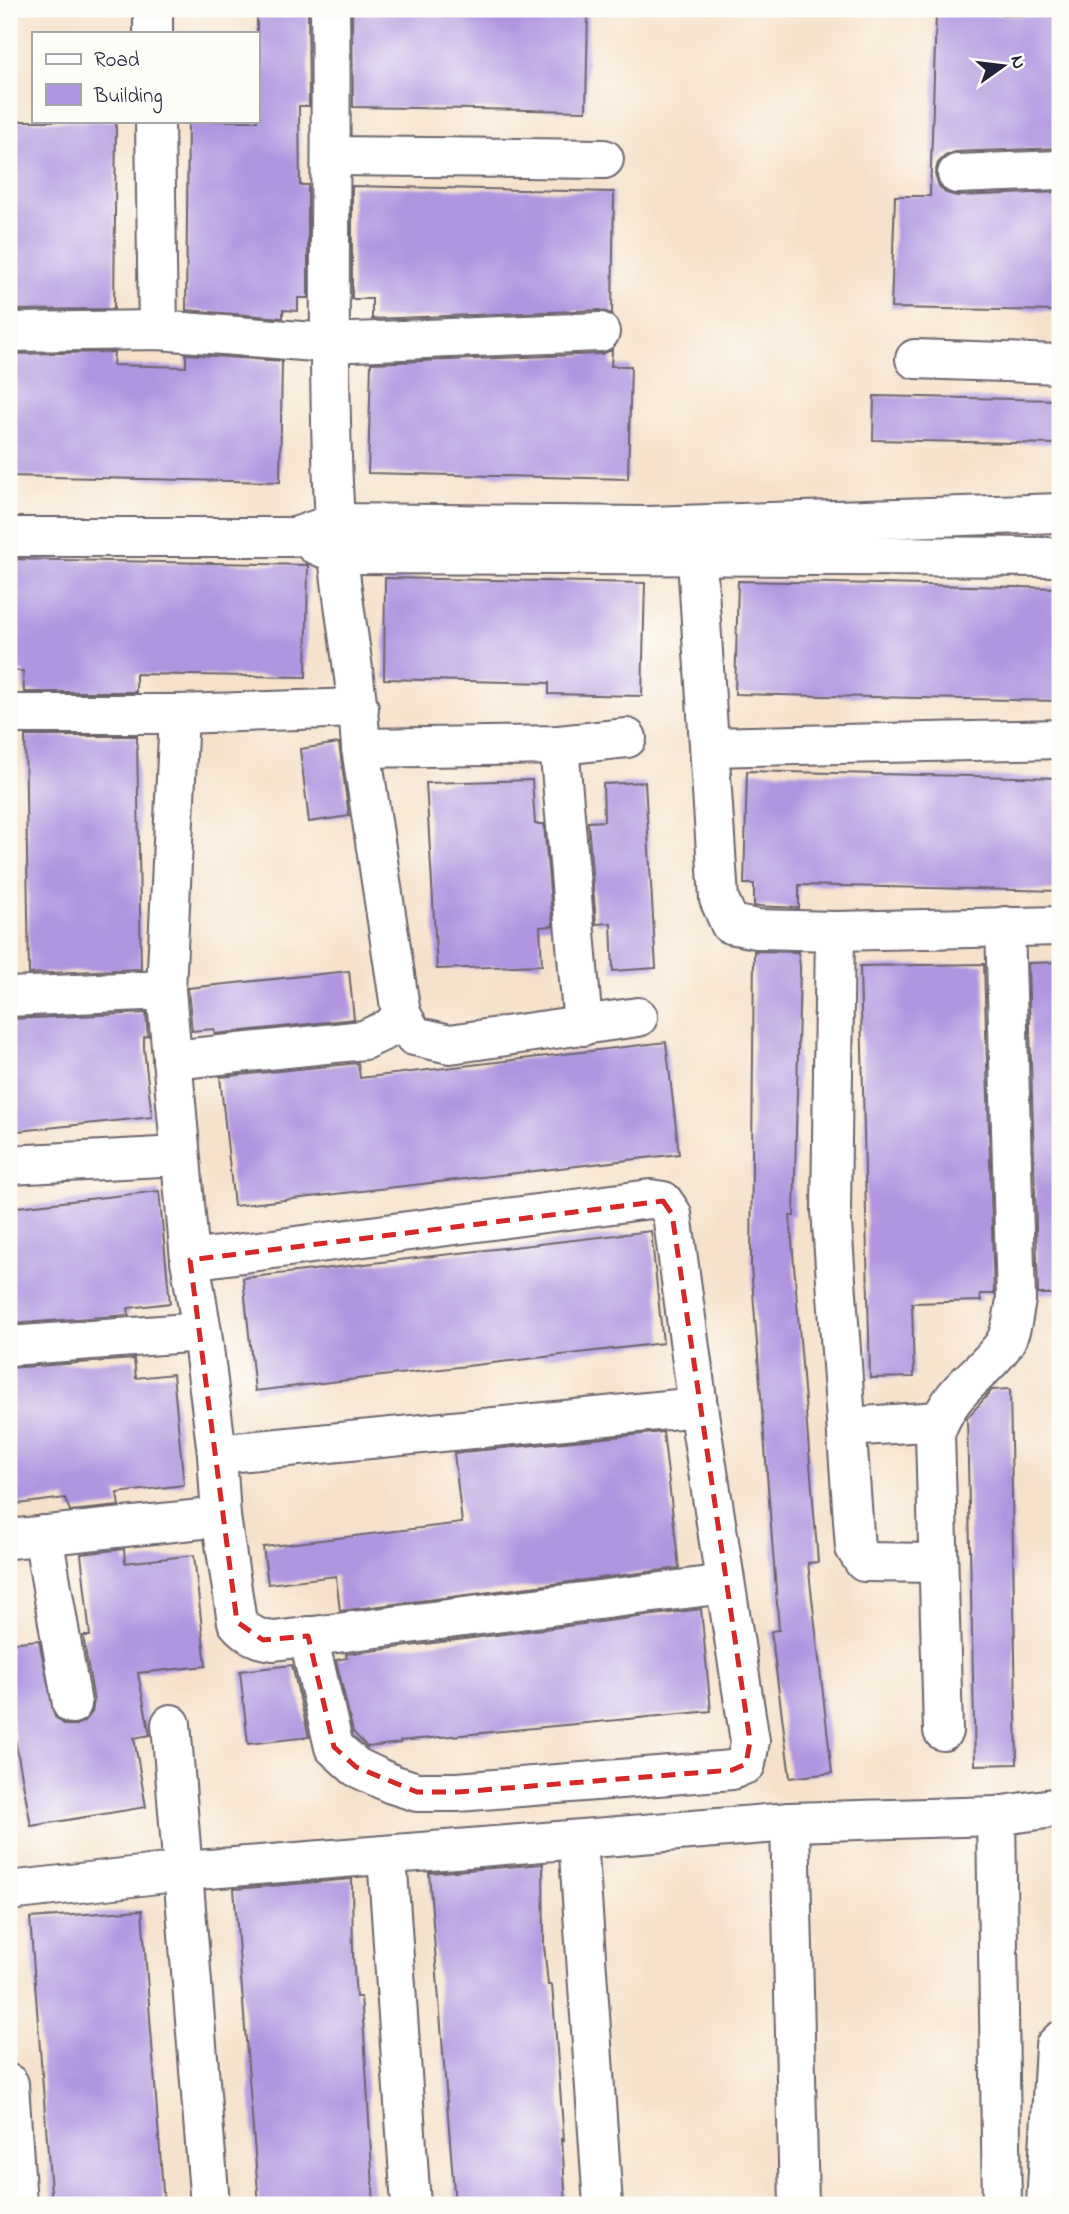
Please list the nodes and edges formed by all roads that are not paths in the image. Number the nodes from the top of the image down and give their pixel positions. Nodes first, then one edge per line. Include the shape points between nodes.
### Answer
1 (153, 9) edge
2 (330, 9) edge
3 (153, 32) edge
4 (155, 122) edge
5 (332, 156) junction
6 (604, 159) dead end
7 (1060, 170) edge
8 (957, 174) dead end
9 (158, 330) junction
10 (9, 332) edge
11 (600, 332) dead end
12 (328, 343) junction
13 (915, 359) dead end
14 (1060, 363) edge
15 (1060, 513) edge
16 (9, 537) edge
17 (337, 539) junction
18 (671, 539) junction
19 (1060, 556) edge
20 (359, 708) junction
21 (9, 714) edge
22 (179, 714) junction
23 (627, 738) dead end
24 (1060, 738) edge
25 (559, 745) junction
26 (710, 747) junction
27 (361, 748) junction
28 (1005, 926) junction
29 (1060, 926) edge
30 (835, 931) junction
31 (166, 990) junction
32 (9, 997) edge
33 (401, 1014) junction
34 (638, 1017) dead end
35 (583, 1026) junction
36 (172, 1060) junction
37 (179, 1156) junction
38 (9, 1165) edge
39 (190, 1260) junction
40 (202, 1332) junction
41 (9, 1346) edge
42 (698, 1407) junction
43 (939, 1421) junction
44 (847, 1427) junction
45 (218, 1454) junction
46 (221, 1517) junction
47 (26, 1537) edge
48 (939, 1563) junction
49 (725, 1584) junction
50 (308, 1636) junction
51 (72, 1704) dead end
52 (171, 1724) dead end
53 (943, 1731) dead end
54 (1060, 1807) edge
55 (996, 1816) junction
56 (790, 1822) junction
57 (578, 1840) junction
58 (387, 1856) junction
59 (184, 1871) junction
60 (9, 1891) edge
61 (1060, 2041) edge
62 (9, 2084) edge
63 (17, 2205) edge
64 (210, 2205) edge
65 (411, 2205) edge
66 (603, 2205) edge
67 (799, 2205) edge
68 (1002, 2205) edge
69 (1046, 2205) edge

1 - 3 street
2 - 5 street
4 - 9 street
5 - 6 street
5 - 12 street
7 - 8 street
9 - 10 street
9 - 12 street
11 - 12 street
12 - 17 street
13 - 14 street
15 - 18 street
16 - 17 street
17 - 18 street
17 - 20 street
18 - 19 street
18 - 26 street
20 - 22 street
20 - 27 street
21 - 22 street
22 - 31 street
23 - 25 street
24 - 26 street
25 - 27 street
25 - 35 street
26 - 30 street via 719,899 730,924
27 - 33 street
28 - 29 street
28 - 30 street
28 - 43 street via 1016,1300 1002,1346 953,1396
30 - 44 street via 831,1210
31 - 32 street
31 - 36 street
33 - 35 street via 414,1036 450,1044
33 - 36 street via 392,1027 364,1040
34 - 35 street
36 - 37 street
37 - 38 street
37 - 39 street
39 - 40 street
39 - 42 street via 650,1199 663,1201 672,1214
40 - 41 street
40 - 45 street
42 - 45 street
42 - 49 street
43 - 44 street
43 - 48 street via 935,1433
44 - 48 street via 858,1555 864,1562
45 - 46 street
46 - 47 street
46 - 50 street via 237,1622 263,1640
47 - 51 street
48 - 53 street
49 - 50 street
49 - 50 street via 751,1750 746,1764 732,1770 417,1792 356,1767 334,1747
52 - 59 street
54 - 55 street
55 - 56 street
55 - 68 street
56 - 57 street
56 - 67 street
57 - 58 street
57 - 66 street
58 - 59 street
58 - 65 street
59 - 60 street
59 - 64 street
61 - 69 street via 1055,2046
62 - 63 street

